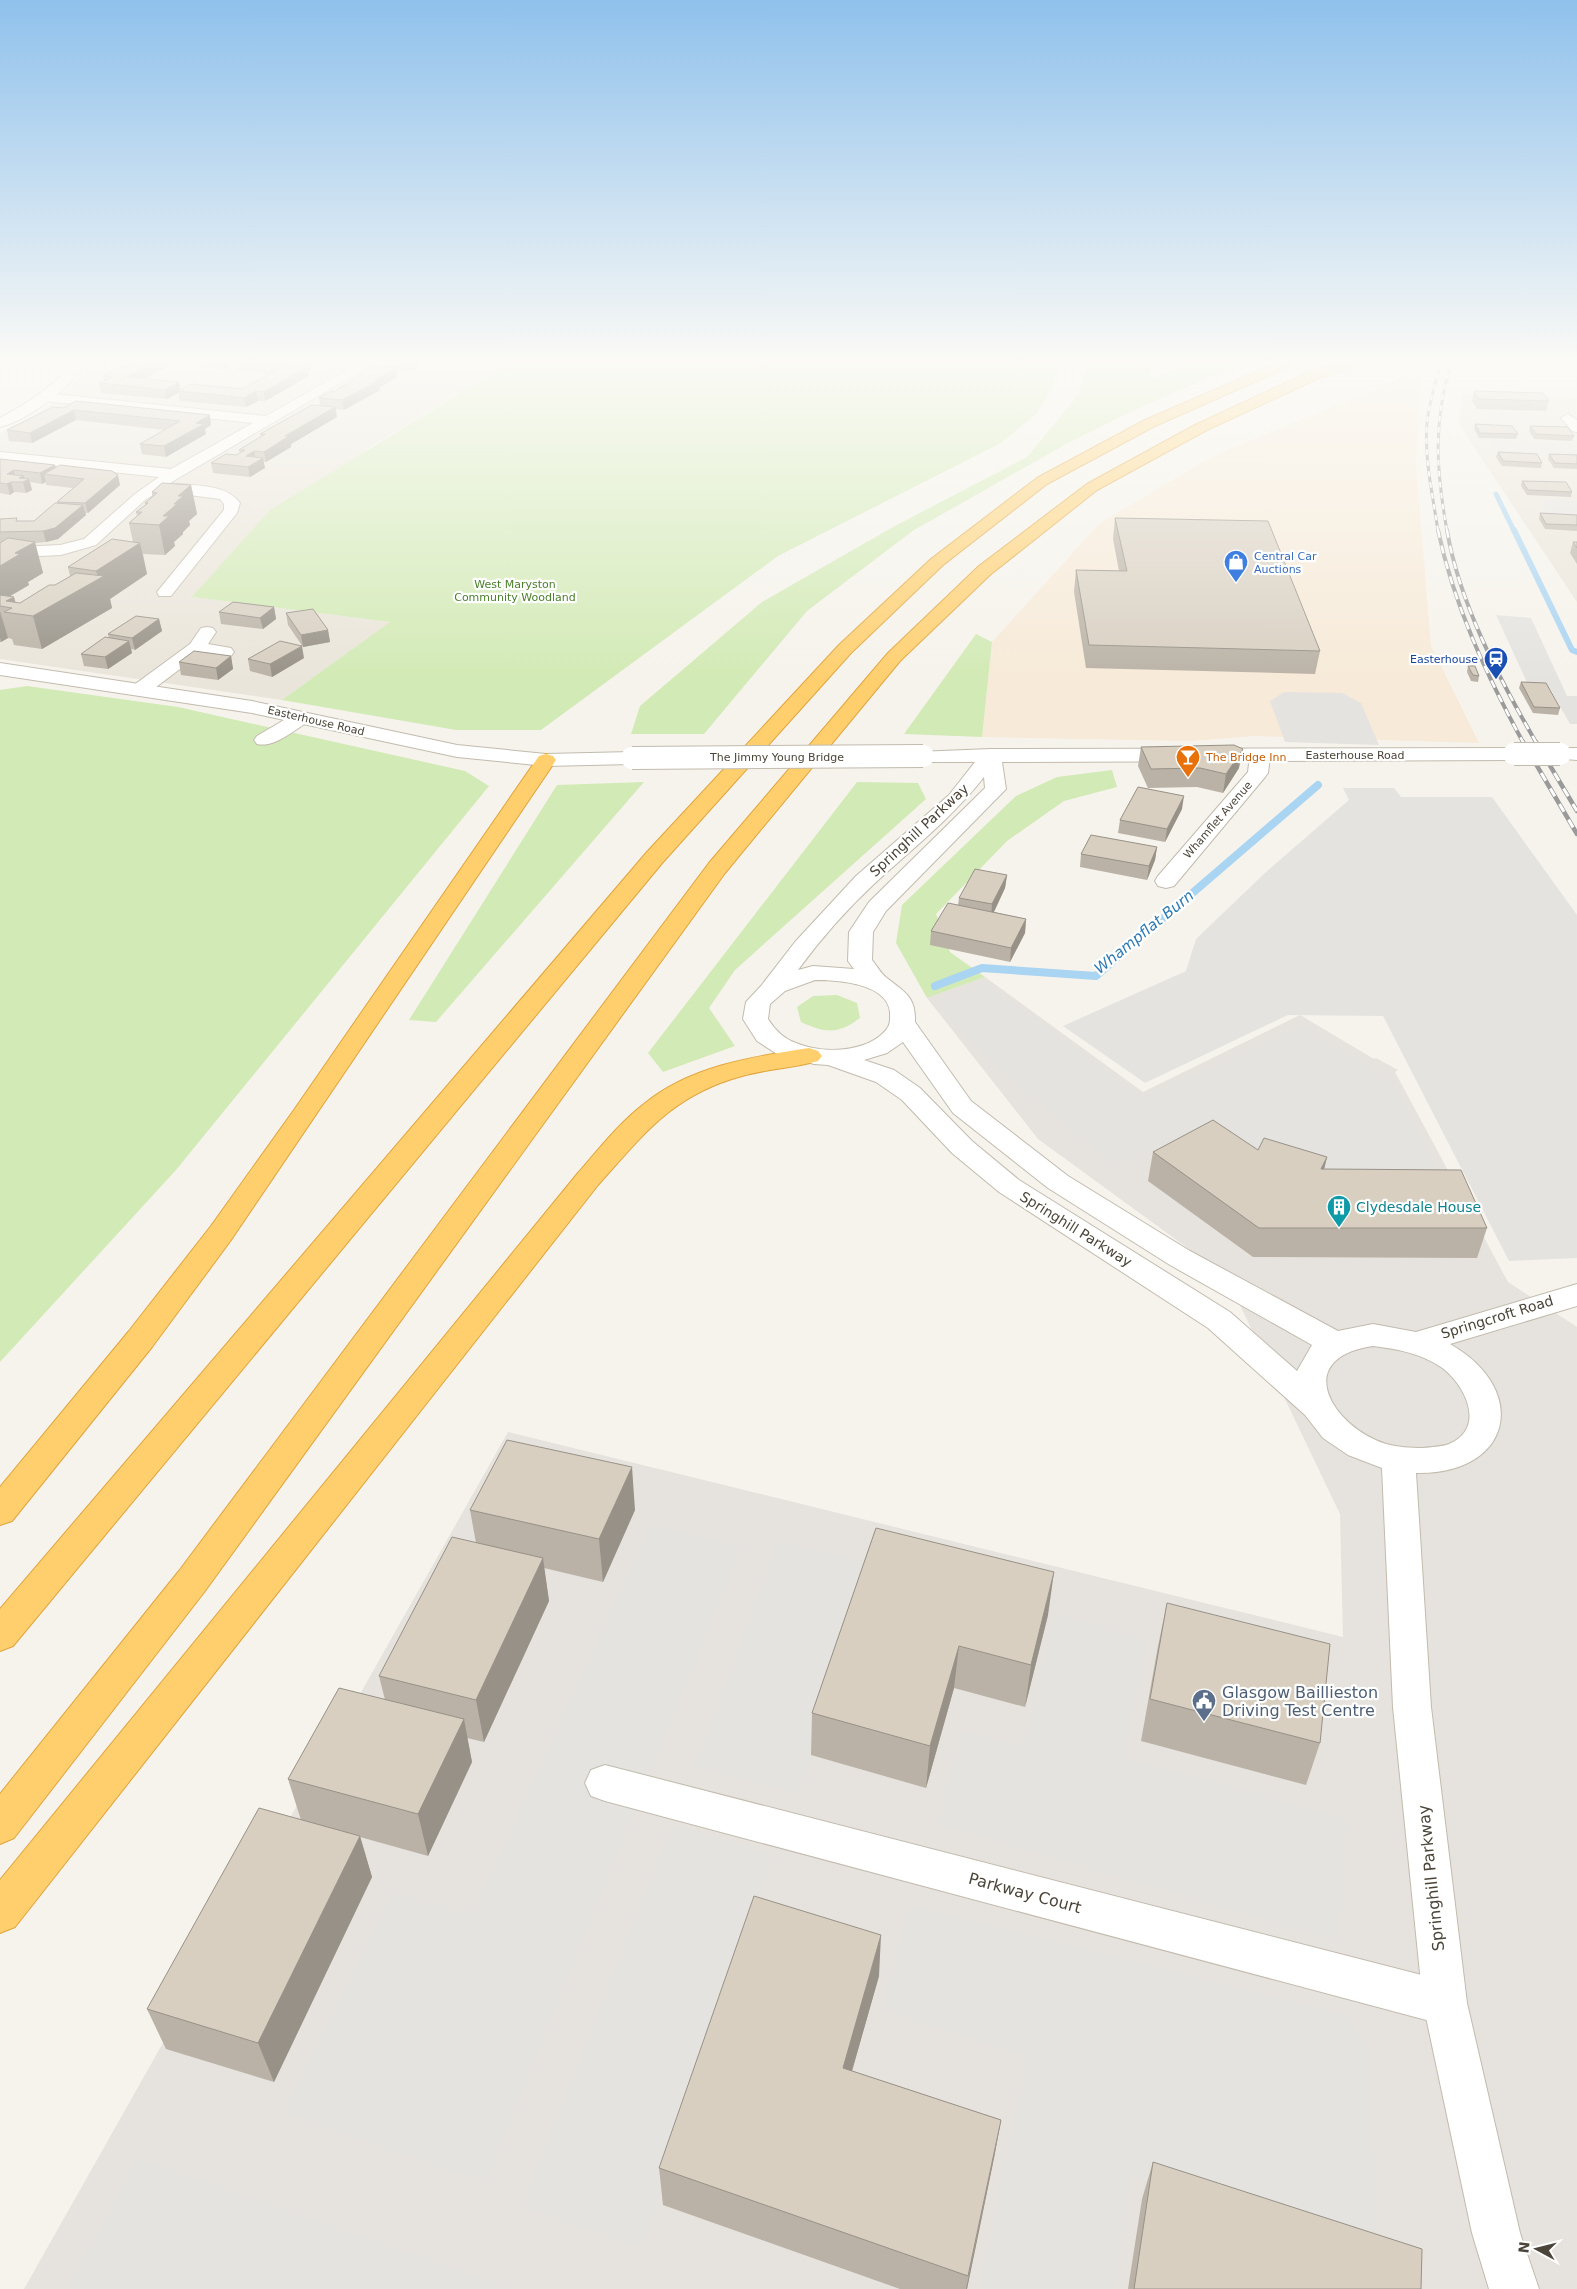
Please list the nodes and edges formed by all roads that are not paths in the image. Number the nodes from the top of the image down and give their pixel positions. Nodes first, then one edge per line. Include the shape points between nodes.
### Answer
1 (123, 469) edge
2 (182, 469) edge
3 (1063, 469) edge
4 (1125, 469) edge
5 (173, 474) junction
6 (154, 486) junction
7 (4, 555) edge
8 (165, 592) dead end
9 (207, 632) dead end
10 (196, 648) junction
11 (225, 652) dead end
12 (0, 669) edge
13 (141, 689) junction
14 (301, 718) junction
15 (264, 740) dead end
16 (1569, 754) edge
17 (991, 755) junction
18 (923, 756) joint
19 (1260, 756) junction
20 (632, 758) joint
21 (546, 760) junction
22 (1166, 881) dead end
23 (879, 984) junction
24 (773, 987) junction
25 (903, 1022) junction
26 (822, 1057) junction
27 (1577, 1295) edge
28 (1418, 1342) junction
29 (1334, 1344) junction
30 (1316, 1406) junction
31 (1398, 1460) junction
32 (0, 1511) edge
33 (0, 1635) edge
34 (605, 1782) dead end
35 (0, 1825) edge
36 (0, 1913) edge
37 (1445, 2003) junction
38 (1514, 2289) edge

1 - 5 street
2 - 5 street
3 - 33 highway via 1042,480 937,562 845,649 655,857
4 - 35 highway via 1092,487 985,570 894,657 717,868 192,1581
5 - 6 street
6 - 7 street via 90,542 60,550
6 - 8 street via 216,493 232,503 232,510
9 - 10 street
10 - 11 street
10 - 13 street
12 - 13 street, Easterhouse Road
13 - 14 street, Easterhouse Road
14 - 15 street
14 - 21 street, Easterhouse Road via 457,751
16 - 19 street, Easterhouse Road, bridge
17 - 18 street, Easterhouse Road
17 - 19 street, Easterhouse Road
17 - 23 street, Springhill Parkway via 996,789 877,907 861,932 860,961
17 - 24 street, Springhill Parkway via 956,799 864,881 803,947
18 - 20 street, The Jimmy Young Bridge, bridge
19 - 22 street, Whamflet Avenue via 1258,773
20 - 21 street, Easterhouse Road
21 - 32 highway via 220,1236 139,1343
23 - 24 street, Springhill Parkway via 836,972 791,978
23 - 25 street, Springhill Parkway via 894,995 903,1008
24 - 26 street, Springhill Parkway via 760,998 755,1012 757,1026 768,1039 786,1050
25 - 26 street, Springhill Parkway via 895,1036 880,1047 859,1055
25 - 29 street, Springhill Parkway via 962,1107 1058,1182 1180,1258
26 - 30 street, Springhill Parkway via 885,1076 911,1094 962,1147 1009,1186 1219,1320
26 - 36 highway via 726,1072 697,1084 663,1102 624,1140 588,1179
27 - 28 street, Springcroft Road
28 - 29 street via 1373,1335
28 - 31 street via 1444,1354 1465,1370 1480,1389 1487,1409 1484,1429 1473,1445 1453,1457 1427,1462
29 - 30 street via 1320,1356 1312,1370 1310,1388
30 - 31 street via 1329,1424 1348,1439 1372,1452
31 - 37 street, Springhill Parkway via 1412,1707
34 - 37 street, Parkway Court
37 - 38 street, Springhill Parkway via 1496,2233

